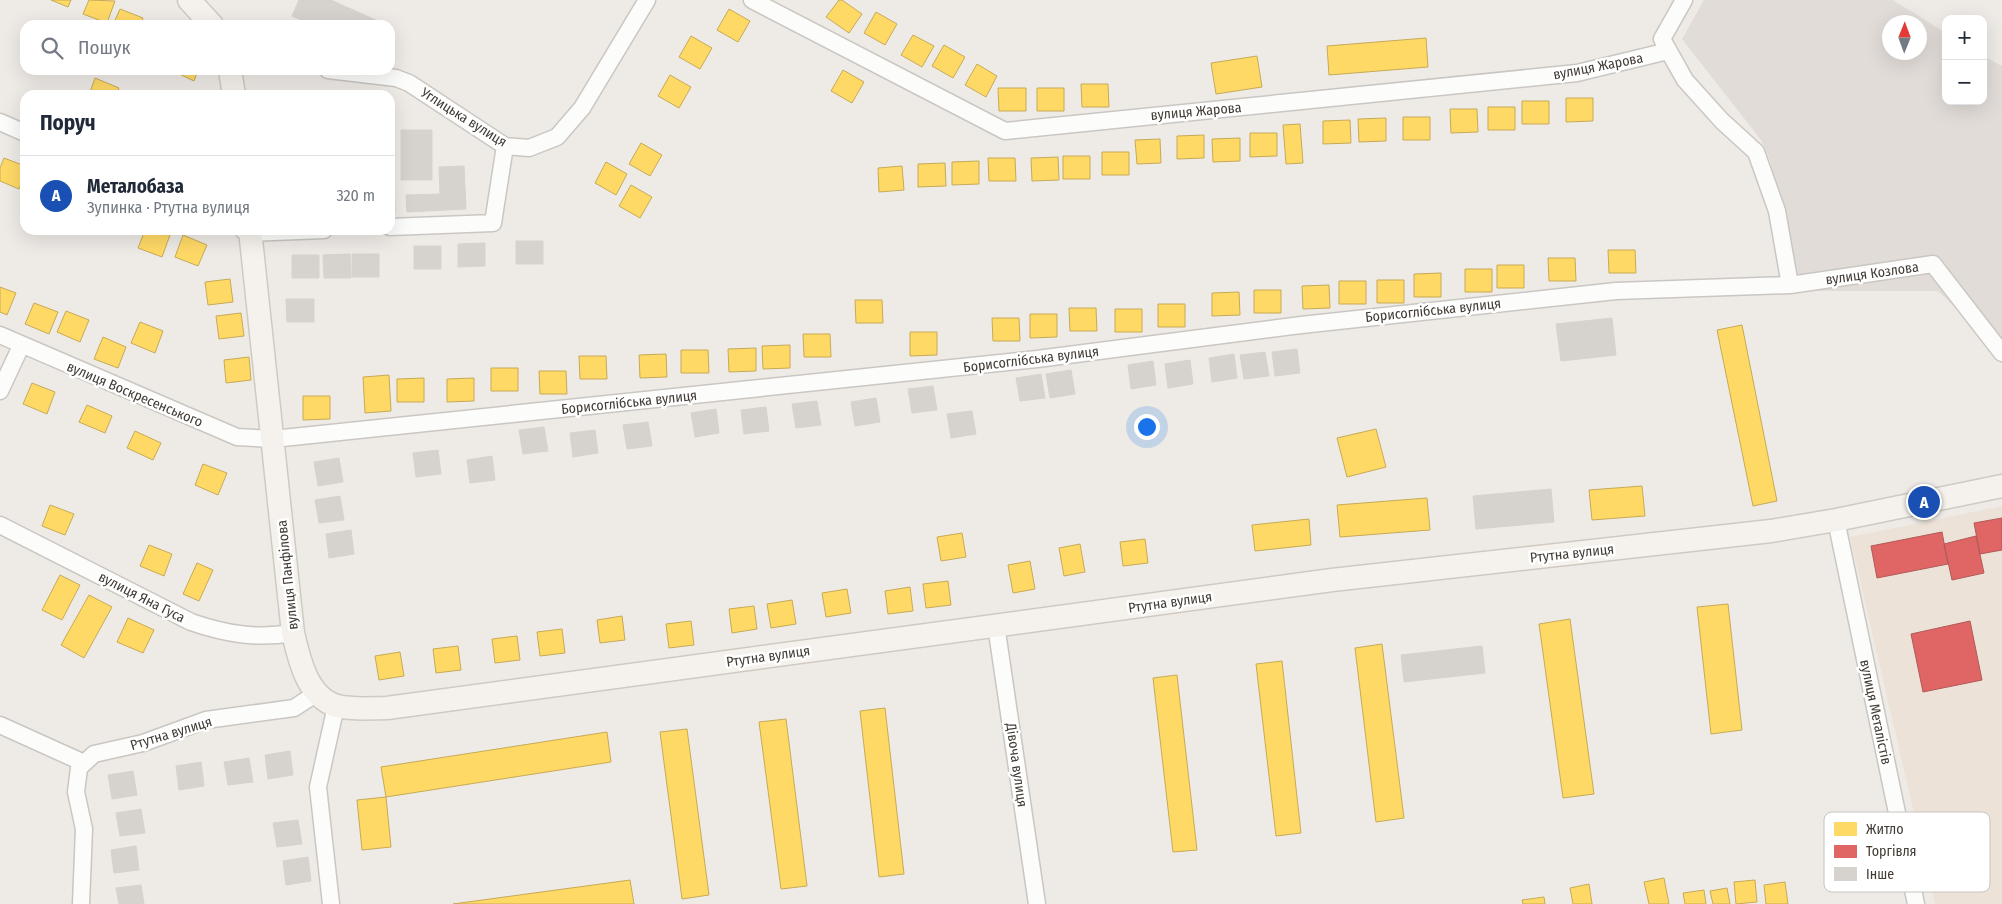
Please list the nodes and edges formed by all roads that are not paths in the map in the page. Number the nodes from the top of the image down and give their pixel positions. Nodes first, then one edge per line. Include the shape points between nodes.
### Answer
1 (189, 0) edge
2 (647, 0) edge
3 (752, 0) edge
4 (1684, 0) edge
5 (207, 20) edge
6 (1665, 45) junction
7 (231, 75) edge
8 (370, 75) edge
9 (233, 90) edge
10 (0, 122) edge
11 (20, 132) edge
12 (506, 146) junction
13 (395, 227) edge
14 (248, 235) edge
15 (1790, 285) junction
16 (0, 336) edge
17 (21, 346) junction
18 (2002, 353) edge
19 (0, 391) edge
20 (273, 439) junction
21 (2002, 486) edge
22 (1836, 520) junction
23 (0, 525) edge
24 (996, 625) junction
25 (292, 633) junction
26 (317, 693) junction
27 (336, 706) junction
28 (0, 725) edge
29 (81, 765) junction
30 (1897, 812) edge
31 (81, 904) edge
32 (331, 904) edge
33 (1036, 904) edge

1 - 5 main road
2 - 12 street, Углицька вулиця via 582,108 557,137 530,148
3 - 6 street, вулиця Жарова via 1006,131 1577,73
4 - 6 street
6 - 15 street via 1685,80 1756,152 1777,211
7 - 9 main road
8 - 12 street, Углицька вулиця via 409,83
10 - 11 street
12 - 13 street via 493,223
14 - 20 main road, вулиця Панфілова
15 - 18 street, вулиця Козлова via 1933,264
15 - 20 street, Борисоглібська вулиця via 1616,291 1301,325 1027,360
16 - 17 street, вулиця Воскресенського
17 - 19 street
17 - 20 street, вулиця Воскресенського via 236,437
20 - 25 main road, вулиця Панфілова
21 - 22 main road, Ртутна вулиця
22 - 24 main road, Ртутна вулиця via 1771,531 1332,580
22 - 30 street, вулиця Металістів
23 - 25 street, вулиця Яна Гуса via 191,622 245,636
24 - 27 main road, Ртутна вулиця via 388,708
24 - 33 street, Дівоча вулиця
25 - 26 main road, вулиця Панфілова via 302,666
26 - 27 main road, вулиця Панфілова
26 - 29 street, Ртутна вулиця via 294,708 206,720 143,743 94,754
27 - 32 street via 318,787
28 - 29 street
29 - 31 street via 76,792 84,829

